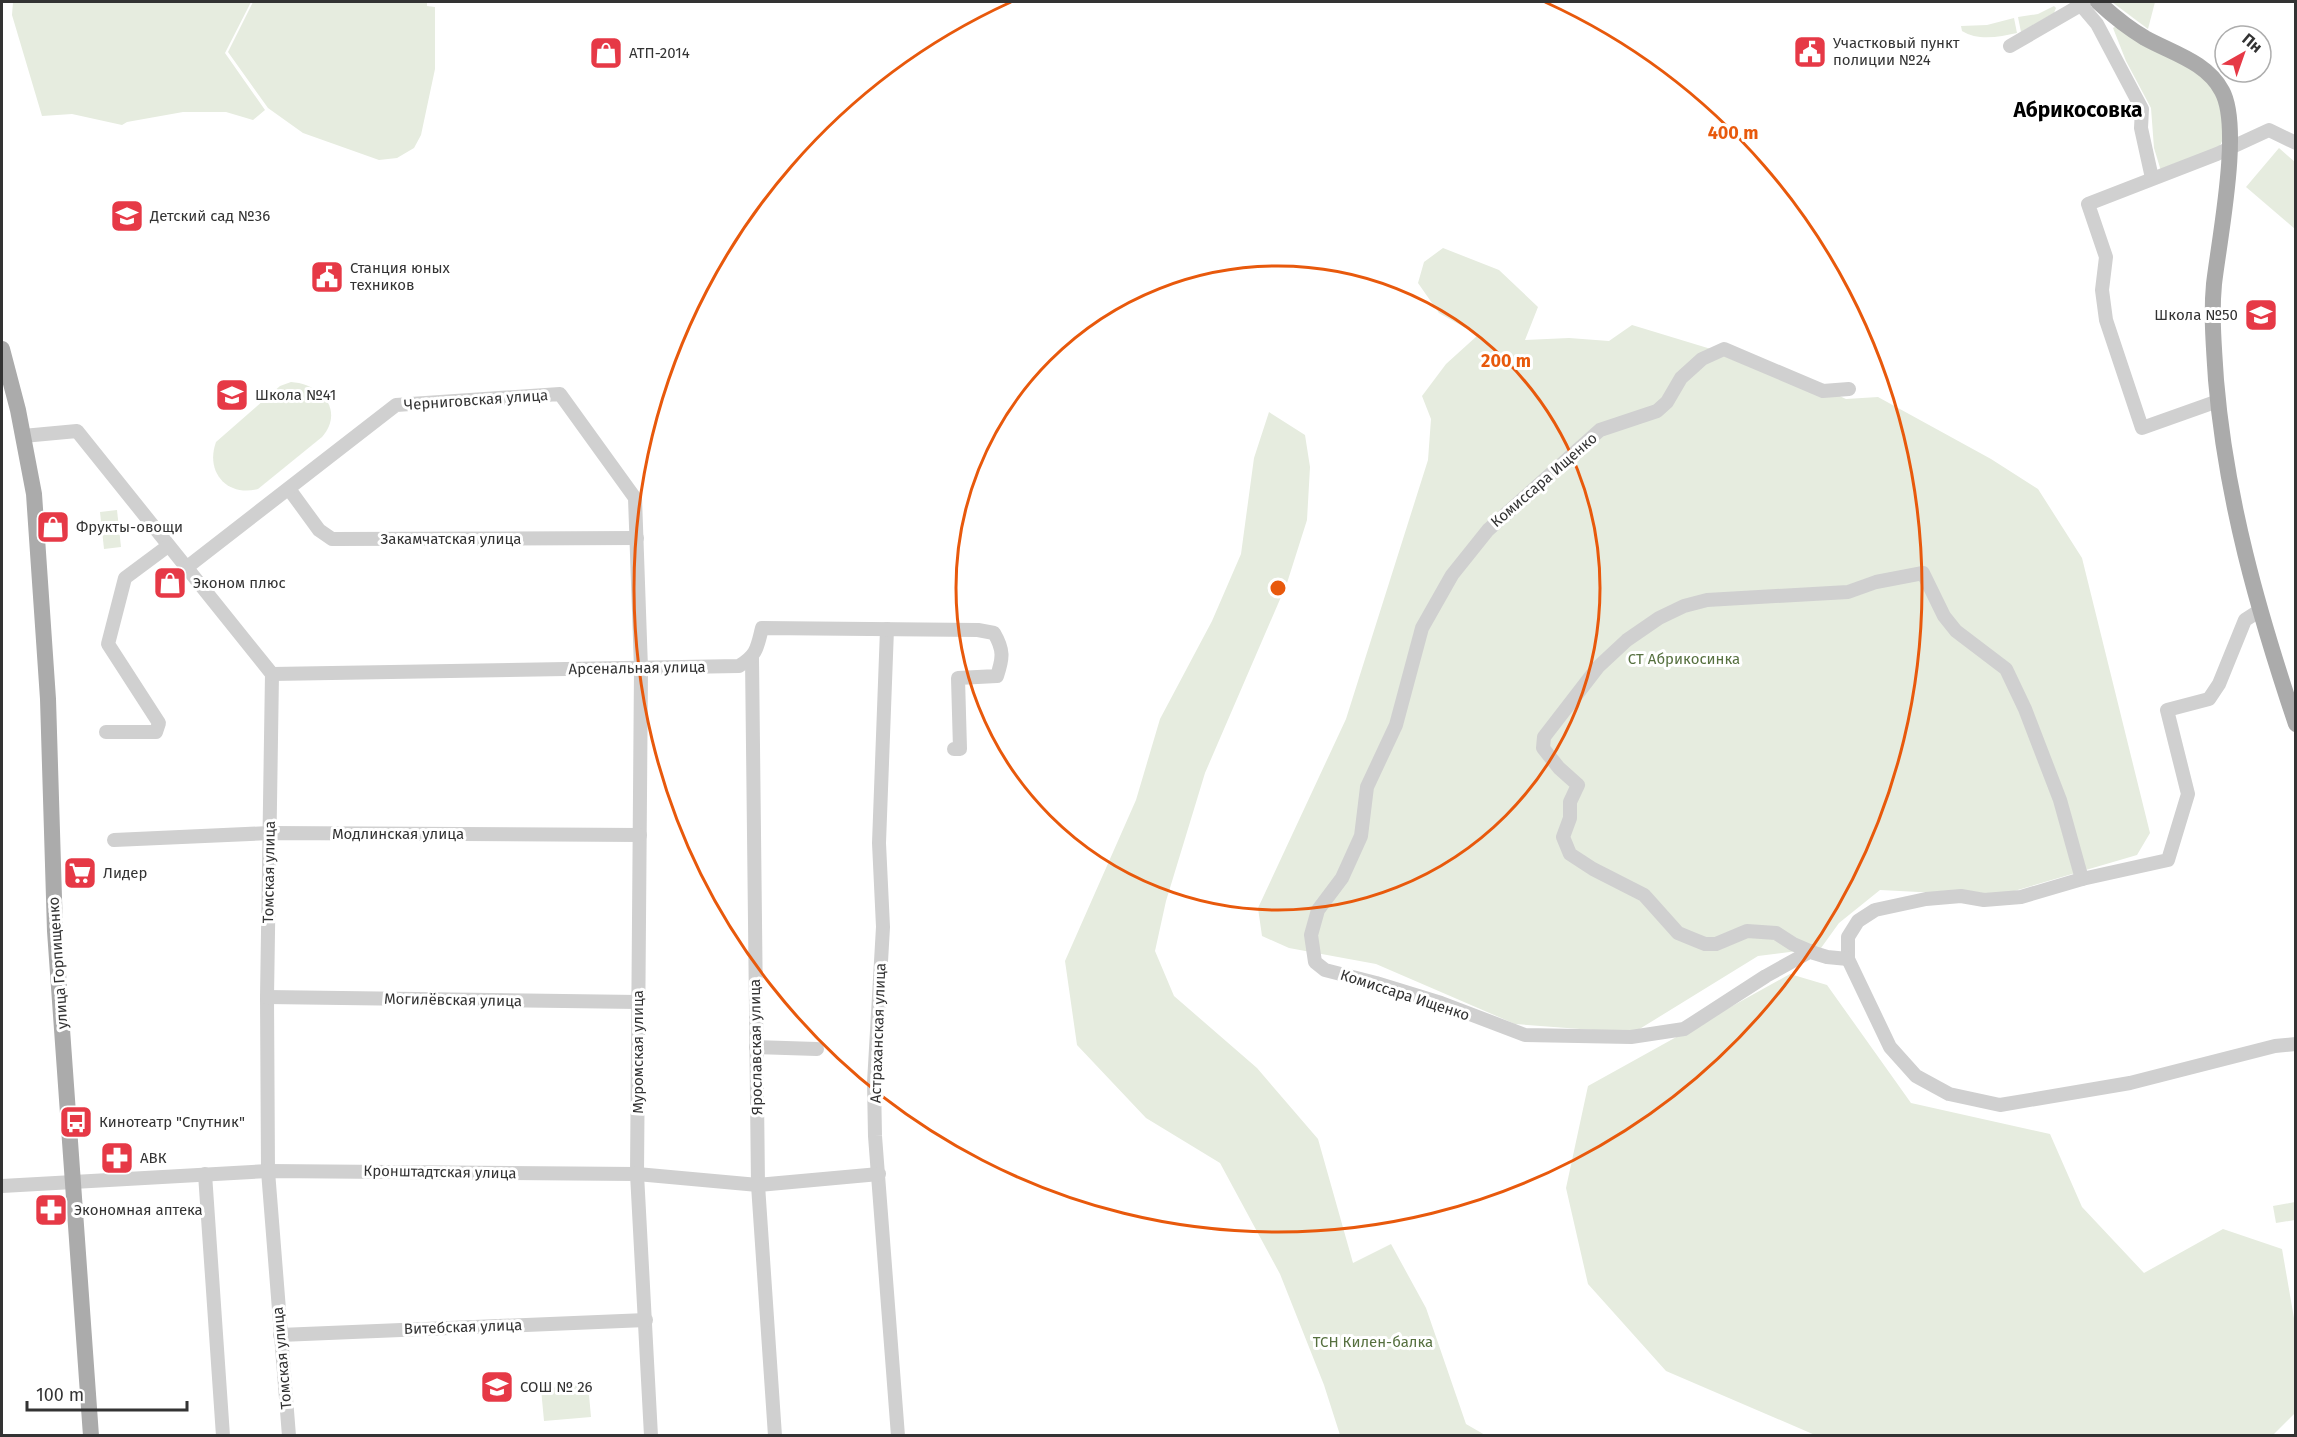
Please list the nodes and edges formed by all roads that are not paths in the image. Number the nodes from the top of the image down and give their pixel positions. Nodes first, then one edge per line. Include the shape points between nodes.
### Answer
1 (2098, 2) edge
2 (2084, 3) edge
3 (2010, 46) dead end
4 (2295, 143) edge
5 (2230, 147) junction
6 (2152, 178) junction
7 (2, 349) edge
8 (5, 377) edge
9 (1849, 389) dead end
10 (2218, 401) junction
11 (23, 436) junction
12 (289, 489) junction
13 (638, 538) junction
14 (168, 546) junction
15 (186, 568) junction
16 (2259, 611) junction
17 (887, 629) junction
18 (752, 658) junction
19 (641, 668) junction
20 (272, 674) junction
21 (2295, 724) edge
22 (106, 732) dead end
23 (954, 749) dead end
24 (270, 833) junction
25 (640, 835) junction
26 (114, 840) dead end
27 (2082, 879) junction
28 (1811, 951) junction
29 (1848, 959) junction
30 (267, 997) junction
31 (638, 1002) junction
32 (2295, 1044) edge
33 (756, 1047) junction
34 (817, 1049) dead end
35 (268, 1171) junction
36 (205, 1174) junction
37 (638, 1174) junction
38 (879, 1174) junction
39 (73, 1181) junction
40 (758, 1185) junction
41 (2, 1186) edge
42 (646, 1320) junction
43 (280, 1335) junction
44 (91, 1436) edge
45 (223, 1436) edge
46 (289, 1436) edge
47 (651, 1436) edge
48 (775, 1436) edge
49 (898, 1436) edge

1 - 5 main road via 2143,36 2198,64 2215,80 2227,100
2 - 3 street
2 - 6 street via 2142,109 2140,128
4 - 5 street via 2269,130
5 - 6 street
5 - 10 main road via 2212,321
6 - 10 street via 2088,204 2106,257 2102,290 2106,320 2142,428
7 - 8 main road, улица Горпищенко
8 - 11 main road, улица Горпищенко
9 - 28 street, Комиссара Ищенко via 1823,391 1724,349 1702,359 1681,378 1657,411 1600,430 1488,530 1452,575 1422,628 1396,724 1367,787 1361,836 1342,878 1318,910 1311,935 1316,962 1325,970 1441,1003 1526,1035 1631,1037 1684,1029
10 - 16 main road via 2230,487
11 - 14 street via 77,431
11 - 39 main road, улица Горпищенко via 34,494 48,699 55,931
12 - 13 street, Закамчатская улица via 319,530 332,539
12 - 13 street, Черниговская улица via 396,405 560,394 636,498
12 - 15 street, Черниговская улица
13 - 19 street, Черниговская улица
14 - 15 street
14 - 22 street via 125,578 108,644 159,723 156,732
15 - 20 street
16 - 21 main road
16 - 27 street via 2245,620 2209,699 2167,710 2188,794 2168,860
17 - 18 street via 762,628
17 - 23 street via 978,630 994,633 1002,646 997,676 958,678 960,749
17 - 38 street, Астраханская улица via 879,843 883,927 874,1083
18 - 19 street, Арсенальная улица via 739,666
18 - 33 street, Ярославская улица
19 - 20 street, Арсенальная улица
19 - 25 street, Муромская улица
20 - 24 street, Томская улица
24 - 25 street, Модлинская улица
24 - 26 street, Модлинская улица
24 - 30 street, Томская улица
25 - 31 street, Муромская улица
27 - 28 street via 2060,800 2006,669 1956,631 1944,616 1923,573 1848,592 1707,600 1684,606 1627,640 1598,667 1544,737 1543,747 1578,785 1570,802 1570,818 1563,837 1565,846 1570,854 1593,869 1644,895 1678,933 1705,944 1716,944 1747,931 1776,933
27 - 29 street via 2021,897 1926,899 1875,910 1858,921 1848,937
28 - 29 street
29 - 32 street via 1890,1047 1916,1076 1949,1094 2000,1105 2130,1083
30 - 31 street, Могилёвская улица
30 - 35 street, Томская улица
31 - 37 street, Муромская улица
33 - 34 street
33 - 40 street, Ярославская улица
35 - 36 street, Кронштадтская улица
35 - 37 street, Кронштадтская улица
35 - 43 street, Томская улица
36 - 39 street, Кронштадтская улица
36 - 45 street
37 - 40 street, Кронштадтская улица
37 - 42 street, Муромская улица
38 - 40 street, Кронштадтская улица
38 - 49 street, Астраханская улица
39 - 41 street, Кронштадтская улица
39 - 44 main road, улица Горпищенко
40 - 48 street, Ярославская улица
42 - 43 street, Витебская улица
42 - 47 street, Муромская улица
43 - 46 street, Томская улица

